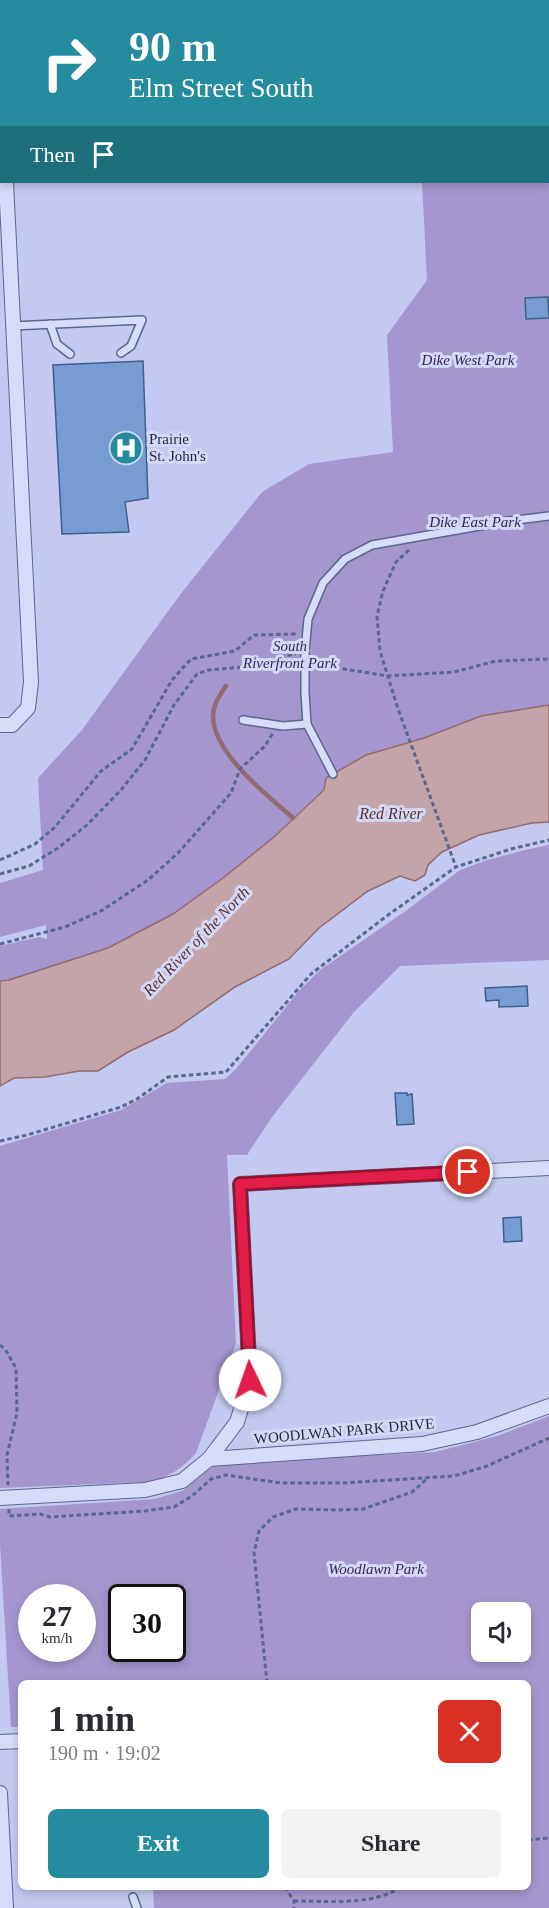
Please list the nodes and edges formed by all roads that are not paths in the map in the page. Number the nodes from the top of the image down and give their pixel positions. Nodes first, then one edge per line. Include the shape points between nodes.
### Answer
1 (6, 183) edge
2 (50, 324) junction
3 (12, 326) junction
4 (121, 353) dead end
5 (70, 354) dead end
6 (549, 516) edge
7 (243, 720) dead end
8 (307, 724) junction
9 (0, 726) edge
10 (333, 774) dead end
11 (549, 1168) edge
12 (549, 1406) edge
13 (209, 1459) junction
14 (0, 1498) edge
15 (18, 1741) edge
16 (0, 1742) edge
17 (0, 1793) edge
18 (133, 1898) dead end
19 (6, 1908) edge
20 (138, 1908) edge

1 - 3 street
2 - 3 lane
2 - 4 lane via 142,320 131,346
2 - 5 lane via 57,344
3 - 9 street via 31,682 28,708 12,725
6 - 8 lane via 372,544 345,559 323,583 308,619
7 - 8 lane
8 - 10 lane
11 - 13 street via 240,1184 250,1380 237,1422
12 - 13 street, WOODLWAN PARK DRIVE via 477,1432 422,1444
13 - 14 street via 182,1481 145,1490
15 - 16 street
17 - 19 street
18 - 20 lane

